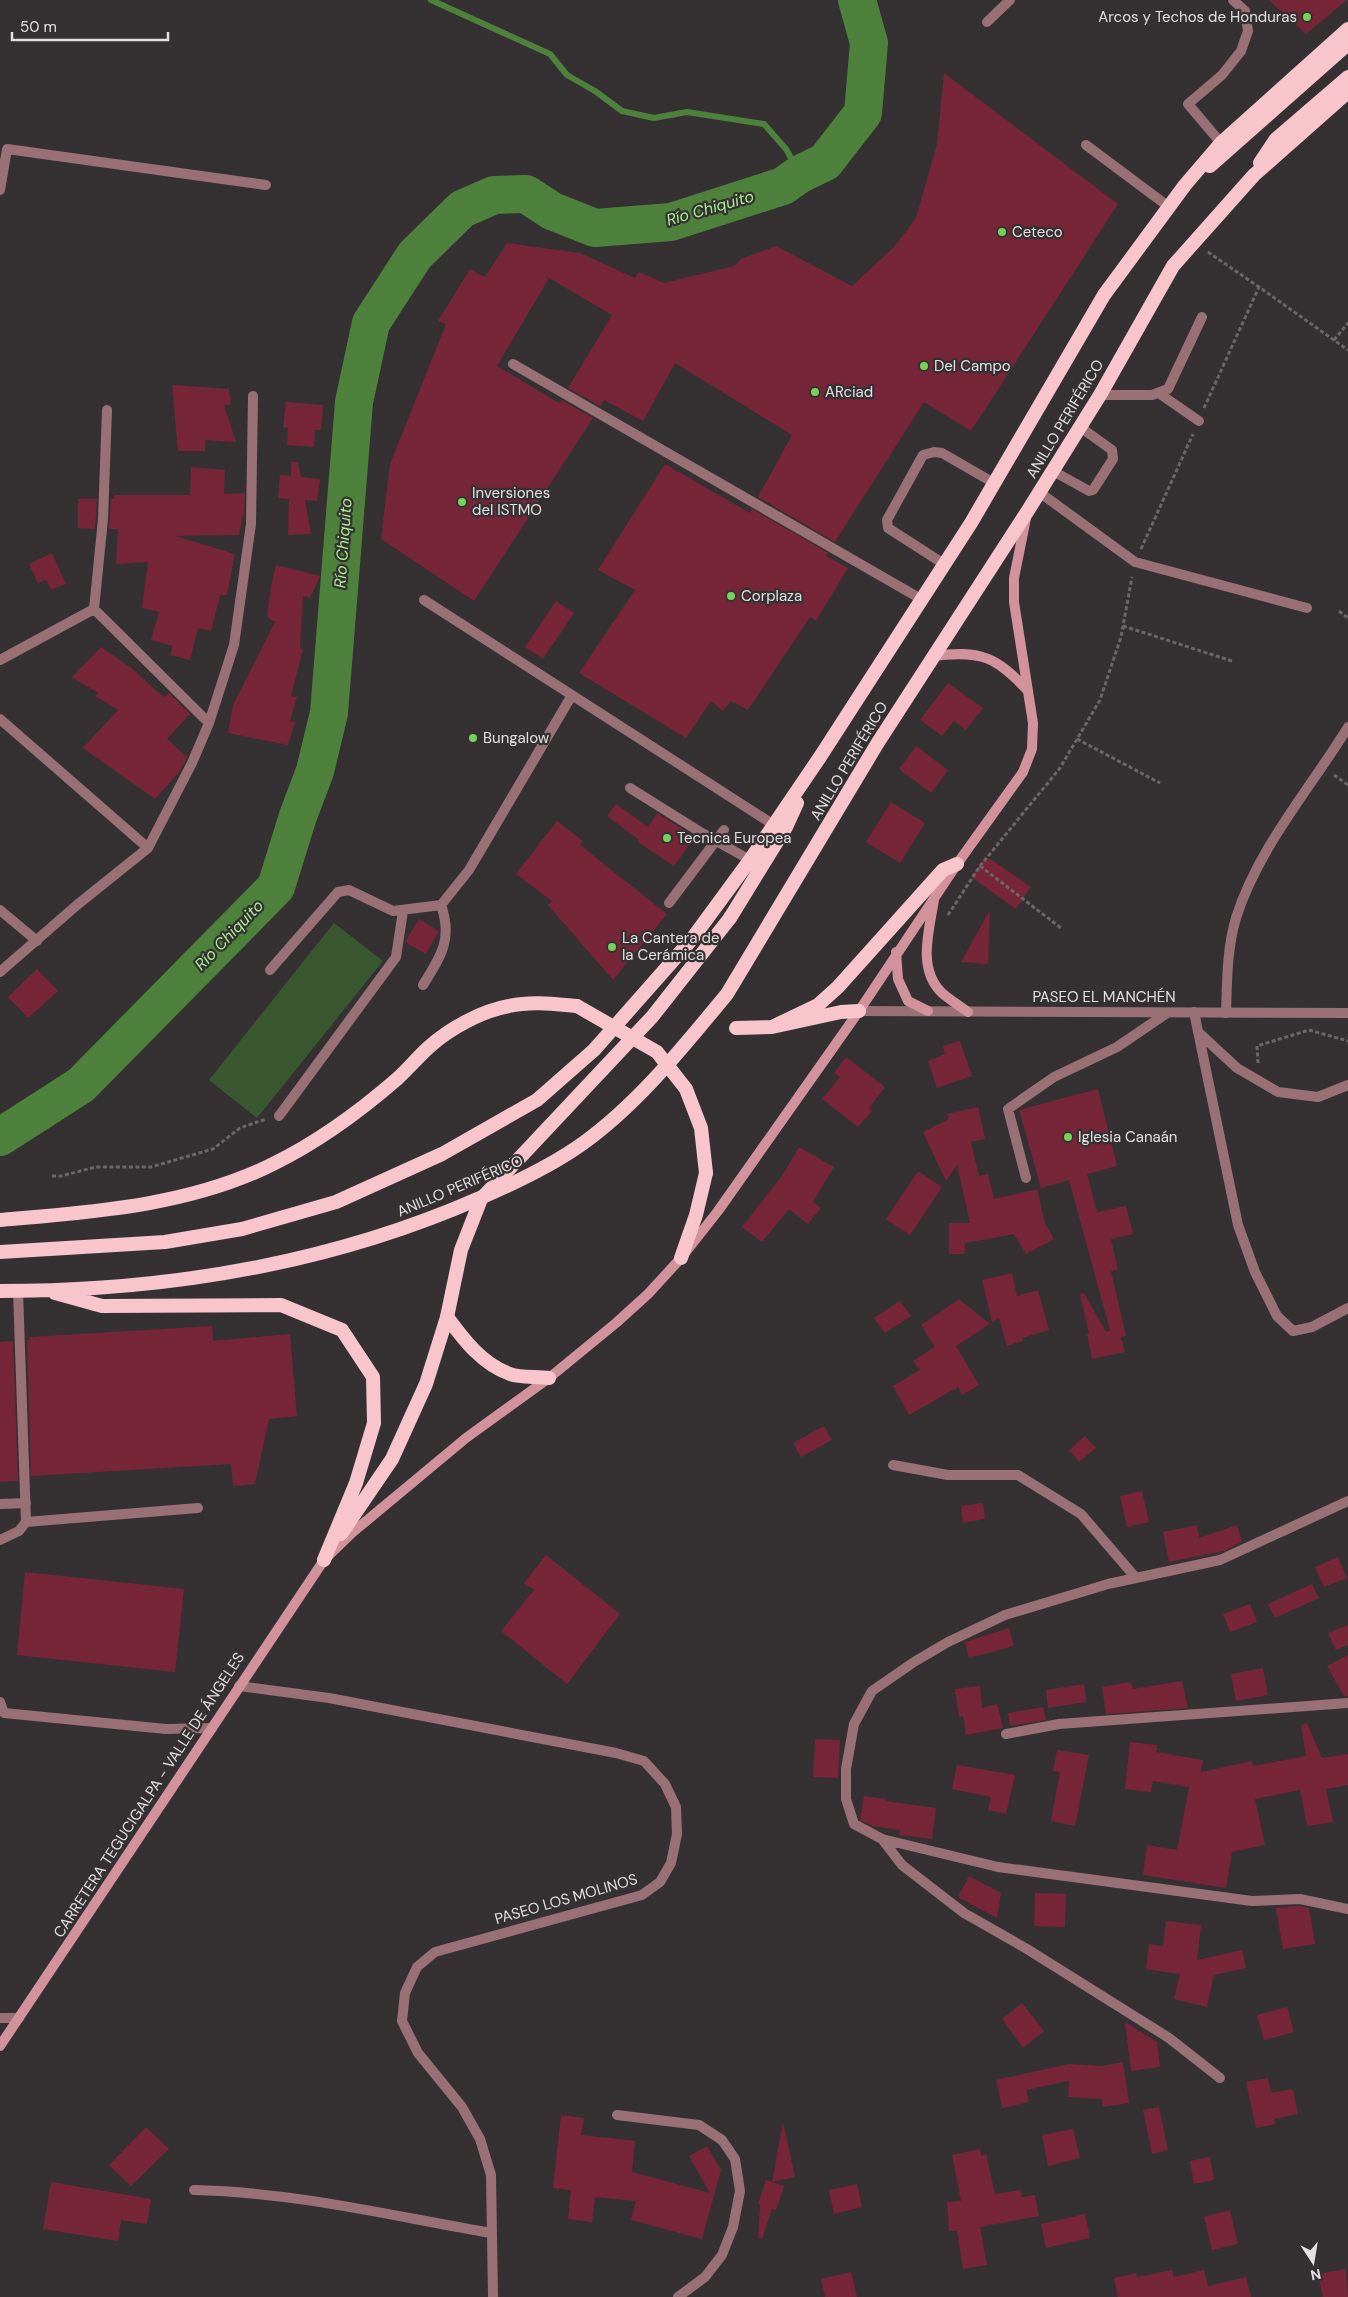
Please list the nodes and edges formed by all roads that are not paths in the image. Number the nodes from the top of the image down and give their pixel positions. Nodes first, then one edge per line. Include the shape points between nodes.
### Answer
1 (1010, 0) edge
2 (1233, 0) edge
3 (987, 22) dead end
4 (1348, 29) edge
5 (1348, 44) edge
6 (1348, 77) edge
7 (1348, 92) edge
8 (1221, 143) junction
9 (1086, 145) dead end
10 (1254, 175) junction
11 (266, 185) dead end
12 (1185, 185) junction
13 (0, 190) edge
14 (1168, 207) junction
15 (1202, 317) dead end
16 (513, 364) dead end
17 (1160, 394) junction
18 (1100, 395) junction
19 (254, 396) dead end
20 (107, 410) dead end
21 (1198, 421) road end
22 (1080, 427) junction
23 (1053, 471) junction
24 (994, 483) junction
25 (1039, 492) junction
26 (1027, 512) junction
27 (944, 564) junction
28 (921, 599) junction
29 (424, 600) dead end
30 (1307, 608) dead end
31 (94, 609) junction
32 (933, 656) junction
33 (0, 660) edge
34 (1029, 692) junction
35 (572, 695) junction
36 (0, 719) edge
37 (208, 723) junction
38 (1348, 727) edge
39 (820, 758) junction
40 (630, 788) dead end
41 (774, 825) junction
42 (724, 830) dead end
43 (716, 841) junction
44 (148, 848) junction
45 (750, 860) junction
46 (957, 864) junction
47 (935, 896) junction
48 (669, 903) dead end
49 (441, 905) junction
50 (0, 910) edge
51 (403, 911) junction
52 (37, 941) junction
53 (896, 952) junction
54 (270, 970) dead end
55 (0, 972) edge
56 (422, 985) dead end
57 (859, 1011) junction
58 (928, 1011) junction
59 (968, 1012) junction
60 (1194, 1012) junction
61 (1167, 1013) junction
62 (1226, 1013) junction
63 (1348, 1013) edge
64 (772, 1027) junction
65 (736, 1028) dead end
66 (1198, 1032) junction
67 (1348, 1085) edge
68 (279, 1116) road end
69 (1026, 1178) dead end
70 (0, 1220) edge
71 (0, 1252) edge
72 (681, 1258) junction
73 (44, 1290) junction
74 (0, 1291) edge
75 (18, 1291) junction
76 (1348, 1308) edge
77 (447, 1317) junction
78 (549, 1378) junction
79 (893, 1465) dead end
80 (1348, 1501) edge
81 (26, 1502) junction
82 (0, 1504) edge
83 (198, 1508) dead end
84 (26, 1522) junction
85 (0, 1540) edge
86 (324, 1560) junction
87 (1136, 1578) junction
88 (239, 1686) junction
89 (0, 1702) edge
90 (1348, 1703) edge
91 (212, 1728) junction
92 (1006, 1734) dead end
93 (882, 1839) junction
94 (1348, 1909) edge
95 (0, 2018) edge
96 (20, 2018) junction
97 (0, 2046) edge
98 (1220, 2078) dead end
99 (617, 2116) dead end
100 (194, 2190) dead end
101 (491, 2233) junction
102 (493, 2297) edge
103 (678, 2297) edge

1 - 3 street
2 - 8 street via 1245,11 1248,31 1241,51 1222,75 1188,104
4 - 8 highway, ANILLO PERIFÉRICO
5 - 12 highway via 1277,109
6 - 10 highway via 1276,139
7 - 10 highway, ANILLO PERIFÉRICO
8 - 12 highway, ANILLO PERIFÉRICO
9 - 14 street
10 - 18 highway, ANILLO PERIFÉRICO via 1173,266
11 - 13 street via 7,149
12 - 14 highway, ANILLO PERIFÉRICO
14 - 24 highway, ANILLO PERIFÉRICO via 1104,295
15 - 17 street via 1168,390
16 - 28 street
17 - 18 street
17 - 21 street
18 - 22 highway, ANILLO PERIFÉRICO
19 - 37 street via 249,542 234,644
20 - 31 street via 103,519
22 - 23 highway, ANILLO PERIFÉRICO
22 - 23 street via 1112,450 1113,459 1093,490 1089,491
23 - 25 highway, ANILLO PERIFÉRICO
24 - 27 highway, ANILLO PERIFÉRICO
24 - 27 street via 942,453 923,455 887,520 888,528
25 - 26 highway, ANILLO PERIFÉRICO
25 - 30 street via 1135,562
26 - 32 highway, ANILLO PERIFÉRICO
26 - 34 main road, CARRETERA TEGUCIGALPA - VALLE DE ÁNGELES via 1014,594
27 - 28 highway, ANILLO PERIFÉRICO
28 - 39 highway, ANILLO PERIFÉRICO
29 - 35 street
31 - 33 street
31 - 37 street
32 - 34 main road via 960,653 990,659 1004,667
32 - 73 highway, ANILLO PERIFÉRICO via 727,994 630,1103 581,1145 516,1182 435,1218 363,1242 173,1282
34 - 46 main road, CARRETERA TEGUCIGALPA - VALLE DE ÁNGELES via 1032,748 1023,772
35 - 41 street
35 - 49 street via 469,870
36 - 44 street
37 - 44 street via 192,763
38 - 62 street via 1294,807 1248,888 1236,919 1228,960
39 - 41 highway, ANILLO PERIFÉRICO
39 - 77 highway, bridge via 786,826 730,918 652,1017 481,1200 461,1250
40 - 43 street
41 - 45 highway, ANILLO PERIFÉRICO
42 - 43 street
43 - 45 street
43 - 48 street
44 - 52 street
45 - 71 highway, ANILLO PERIFÉRICO via 692,939 594,1050 537,1100 442,1154 336,1202 242,1229 165,1242
46 - 47 main road, CARRETERA TEGUCIGALPA - VALLE DE ÁNGELES
46 - 64 highway via 943,870 818,1005
47 - 53 main road, CARRETERA TEGUCIGALPA - VALLE DE ÁNGELES
47 - 59 main road via 926,948 927,968 941,992
49 - 51 street
49 - 56 street via 447,921 442,955
50 - 52 street
51 - 54 street via 393,911 349,890 338,892
51 - 68 street via 396,957
52 - 55 street
53 - 57 main road, CARRETERA TEGUCIGALPA - VALLE DE ÁNGELES
53 - 58 main road via 898,979 908,1001
57 - 58 street, PASEO EL MANCHÉN
57 - 64 highway
57 - 72 main road, CARRETERA TEGUCIGALPA - VALLE DE ÁNGELES via 718,1211
58 - 59 street, PASEO EL MANCHÉN
59 - 61 street, PASEO EL MANCHÉN
60 - 61 street, PASEO EL MANCHÉN
60 - 62 street, PASEO EL MANCHÉN
60 - 66 street
61 - 69 street via 1117,1047 1054,1077 1008,1109
62 - 63 street, PASEO EL MANCHÉN
64 - 65 highway
66 - 67 street via 1237,1068 1278,1092 1318,1097
66 - 76 street via 1238,1225 1255,1272 1277,1316 1293,1331 1312,1327
70 - 72 highway, bridge via 106,1210 160,1200 224,1184 264,1168 340,1125 431,1045 471,1019 509,1006 539,1002 577,1006 657,1052 686,1089 701,1128 706,1173
72 - 78 main road, CARRETERA TEGUCIGALPA - VALLE DE ÁNGELES via 628,1311
73 - 75 highway, ANILLO PERIFÉRICO
73 - 86 highway via 102,1306 281,1305 342,1330 373,1377 374,1423 356,1483
74 - 75 highway, ANILLO PERIFÉRICO
75 - 81 street
77 - 78 highway via 484,1360 511,1374
77 - 86 highway via 426,1384 392,1459
78 - 86 main road, CARRETERA TEGUCIGALPA - VALLE DE ÁNGELES via 466,1438
79 - 87 street via 948,1475 1018,1475 1081,1514
80 - 87 street via 1220,1560
81 - 82 street
81 - 84 street
83 - 84 street
84 - 85 street via 19,1531
86 - 88 main road, CARRETERA TEGUCIGALPA - VALLE DE ÁNGELES
87 - 93 street via 1005,1616 922,1657 872,1691 854,1724 846,1769 846,1799 854,1824
88 - 91 main road, CARRETERA TEGUCIGALPA - VALLE DE ÁNGELES
88 - 101 street, PASEO LOS MOLINOS via 329,1698 635,1758 644,1761 664,1784 676,1806 677,1834 671,1863 660,1882 642,1895 435,1952 417,1967 405,1993 402,2021 418,2053 462,2107 480,2139 491,2176
89 - 91 street via 4,1713 166,1729
90 - 92 street via 1059,1724
91 - 96 main road, CARRETERA TEGUCIGALPA - VALLE DE ÁNGELES
93 - 94 street via 998,1867 1252,1901 1300,1898
93 - 98 street via 902,1865 964,1913 1169,2038
95 - 96 street
96 - 97 main road, CARRETERA TEGUCIGALPA - VALLE DE ÁNGELES
99 - 103 street via 699,2126 722,2140 735,2159 740,2191 733,2228 722,2255 705,2278
100 - 101 street via 292,2197
101 - 102 street, PASEO LOS MOLINOS

